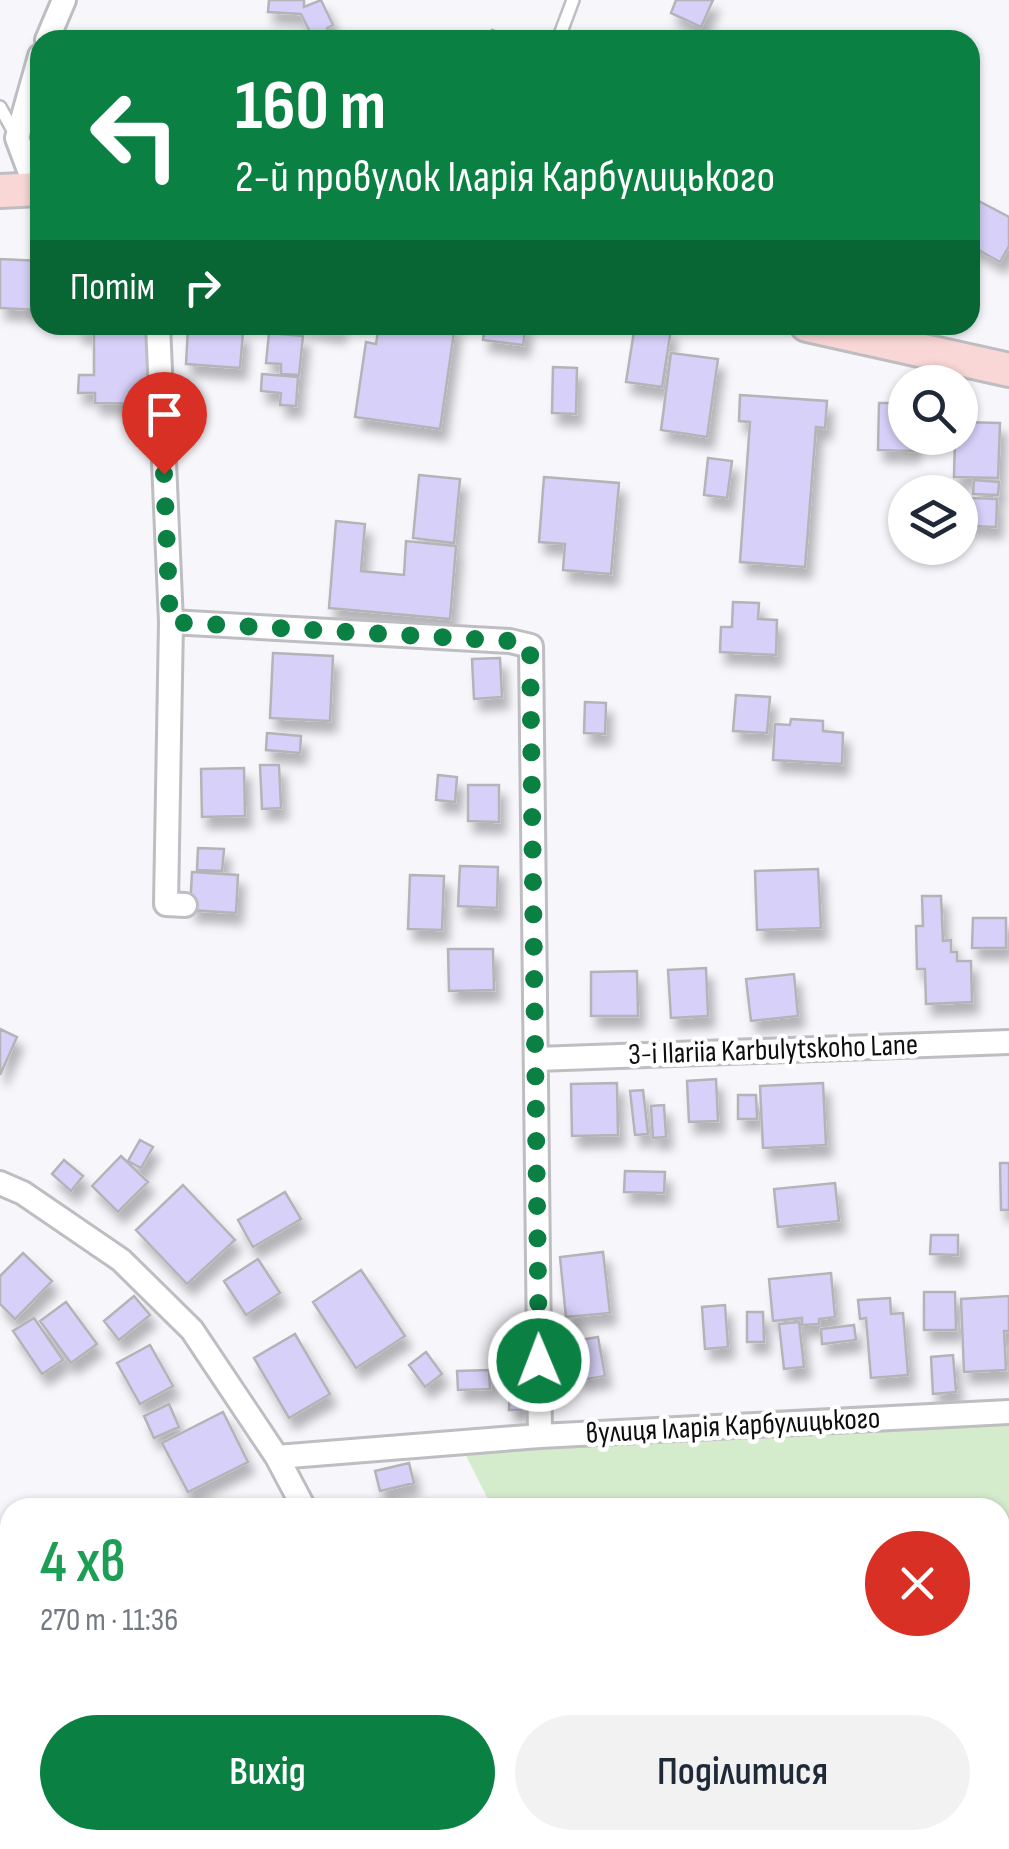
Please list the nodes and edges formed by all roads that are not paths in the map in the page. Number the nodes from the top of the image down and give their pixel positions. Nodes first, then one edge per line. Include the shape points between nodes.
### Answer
1 (64, 0) edge
2 (573, 0) edge
3 (51, 30) edge
4 (562, 30) edge
5 (30, 92) edge
6 (0, 107) edge
7 (17, 138) junction
8 (30, 170) edge
9 (30, 189) edge
10 (0, 191) edge
11 (158, 335) edge
12 (852, 335) edge
13 (1009, 370) edge
14 (170, 622) junction
15 (184, 905) dead end
16 (1009, 1042) edge
17 (537, 1059) junction
18 (0, 1183) edge
19 (1009, 1412) edge
20 (540, 1436) junction
21 (277, 1457) junction
22 (299, 1498) edge

1 - 3 street
2 - 4 lane
5 - 7 street
6 - 7 lane
7 - 8 street
9 - 10 main road
11 - 14 street
12 - 13 main road
14 - 15 street via 166,904
14 - 17 street via 530,646
16 - 17 street, 3-i Ilariia Karbulytskoho Lane
17 - 20 street
18 - 21 street via 121,1260 192,1330
19 - 20 street, вулиця Іларія Карбулицького
20 - 21 street, вулиця Іларія Карбулицького
21 - 22 street

